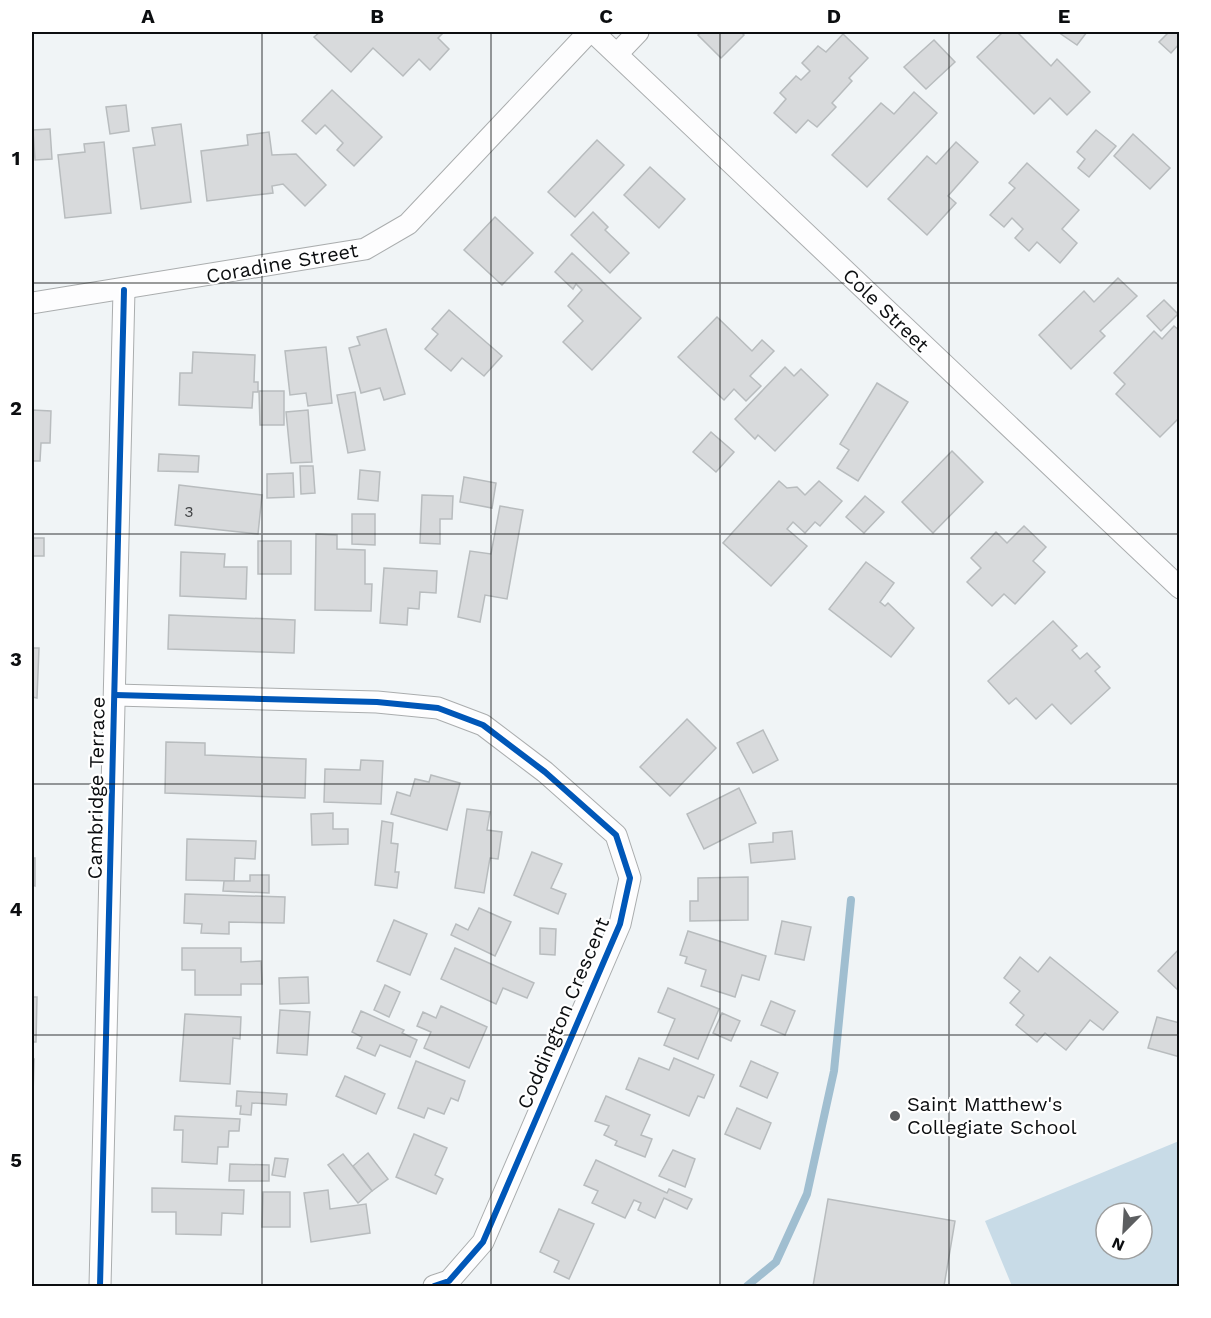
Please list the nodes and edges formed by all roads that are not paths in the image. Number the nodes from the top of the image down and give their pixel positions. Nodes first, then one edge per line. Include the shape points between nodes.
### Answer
1 (591, 32) edge
2 (638, 32) edge
3 (617, 54) junction
4 (124, 290) junction
5 (32, 303) edge
6 (1179, 588) edge
7 (115, 695) junction
8 (100, 1287) edge
9 (434, 1287) edge

1 - 3 street, Cole Street
1 - 4 street, Coradine Street via 408,224 365,249
2 - 3 street
3 - 6 street, Cole Street
4 - 5 street, Coradine Street
4 - 7 street, Cambridge Terrace
7 - 8 street, Cambridge Terrace
7 - 9 street, Coddington Crescent via 377,702 438,708 483,725 545,772 616,835 630,878 620,924 483,1242 449,1281

